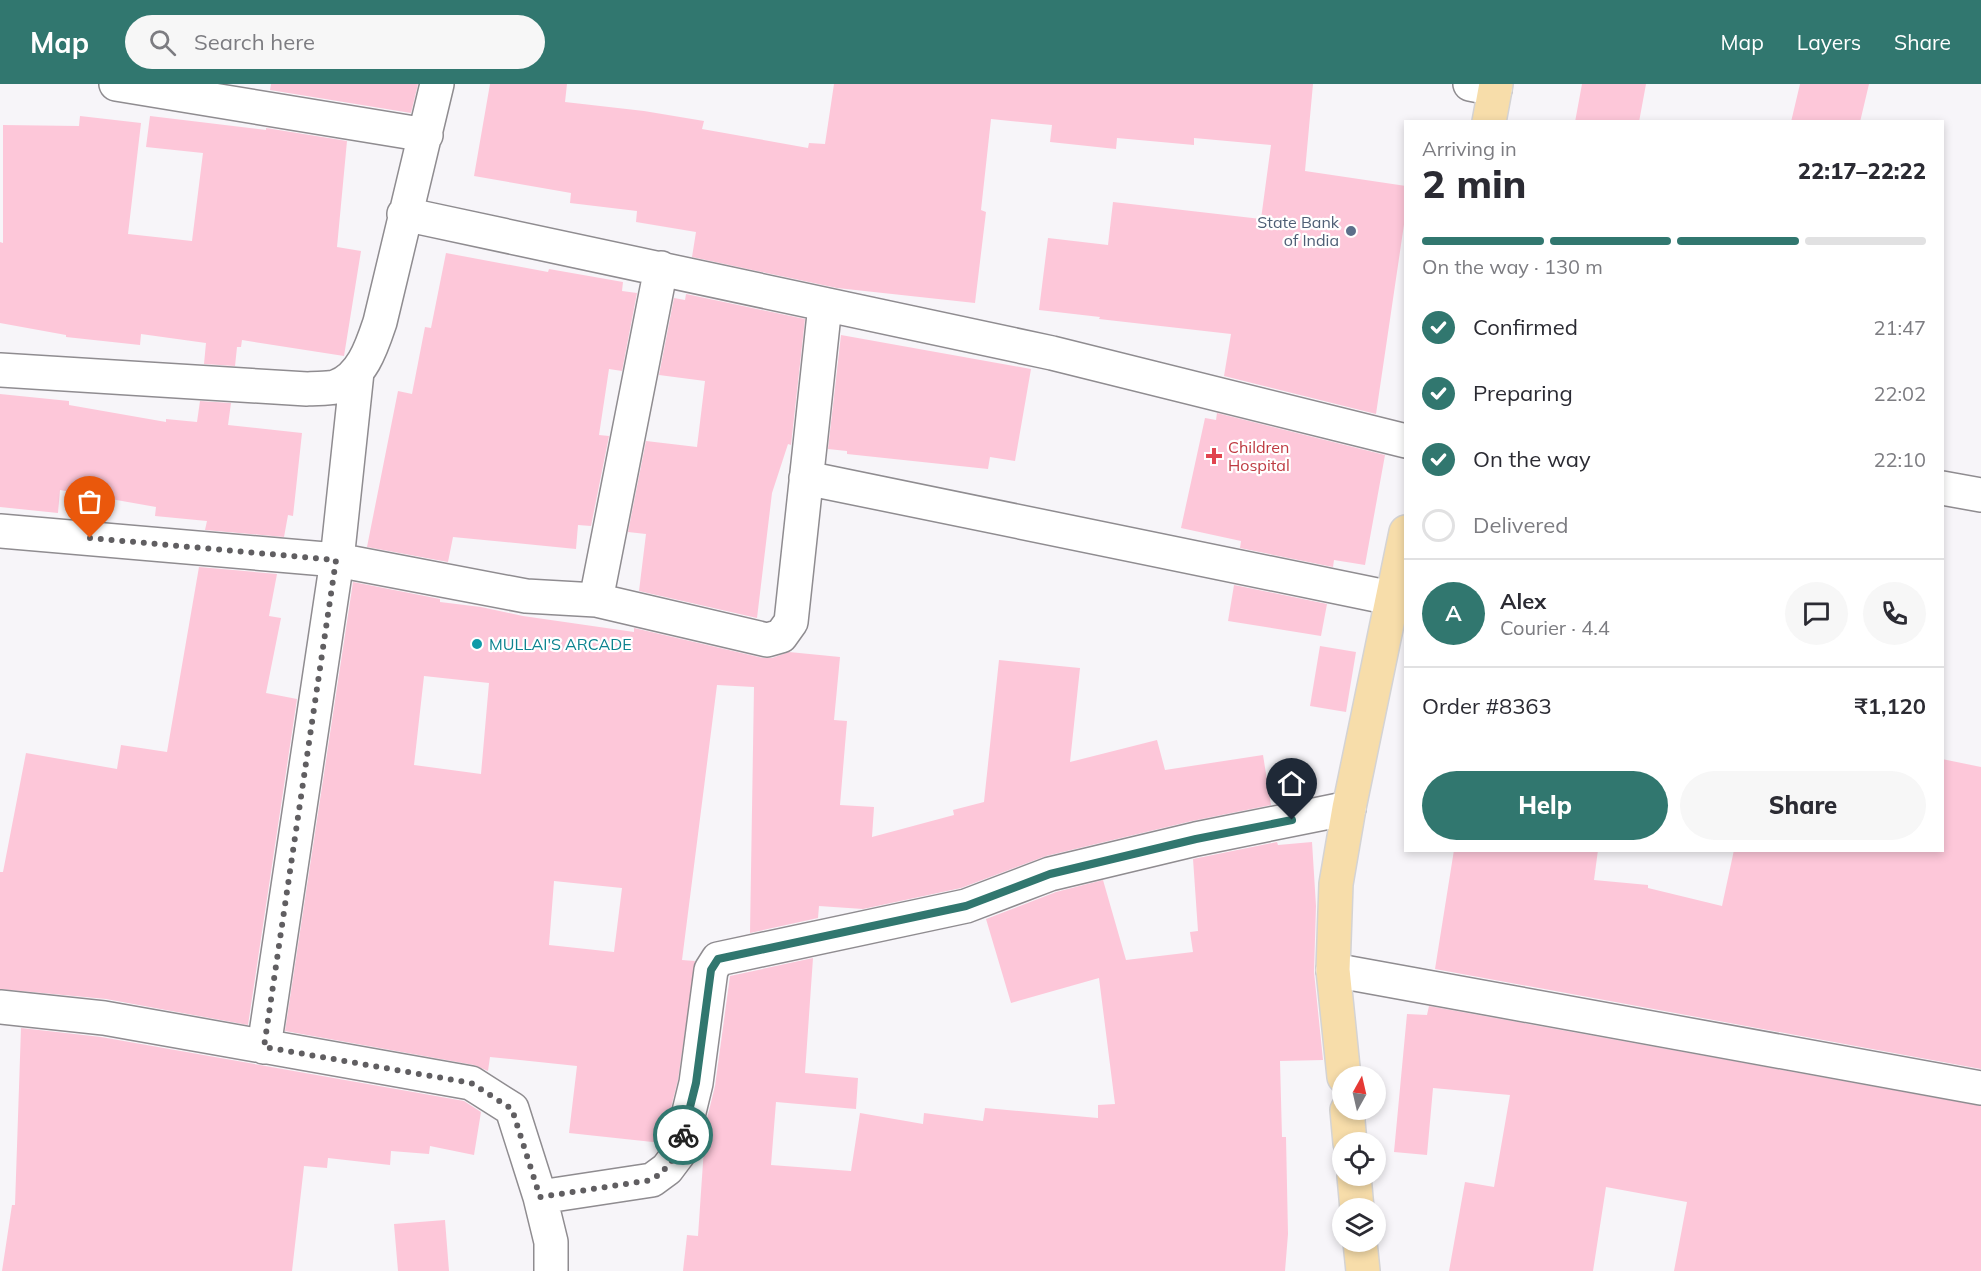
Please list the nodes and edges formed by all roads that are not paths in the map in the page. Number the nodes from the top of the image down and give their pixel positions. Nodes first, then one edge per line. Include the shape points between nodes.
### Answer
1 (116, 84) edge
2 (437, 84) edge
3 (1487, 86) edge
4 (1489, 120) edge
5 (426, 135) junction
6 (404, 214) junction
7 (661, 268) junction
8 (825, 305) junction
9 (0, 370) edge
10 (357, 372) junction
11 (1404, 441) edge
12 (806, 478) junction
13 (1944, 488) edge
14 (1981, 495) edge
15 (0, 531) edge
16 (1404, 549) edge
17 (336, 560) junction
18 (596, 600) junction
19 (1398, 601) edge
20 (1349, 808) junction
21 (1333, 970) junction
22 (0, 1007) edge
23 (264, 1047) junction
24 (1343, 1066) edge
25 (1981, 1088) edge
26 (540, 1197) junction
27 (1361, 1252) edge
28 (551, 1271) edge
29 (1363, 1271) edge

1 - 5 street
2 - 5 street
3 - 4 main road
5 - 6 street
6 - 7 street
6 - 10 street via 380,322
7 - 8 street
7 - 18 street
8 - 11 street via 1052,353
8 - 12 street
9 - 10 street via 306,389 335,387
10 - 17 street
12 - 18 street via 791,622 781,636 767,640
12 - 19 street
13 - 14 street
15 - 17 street
16 - 19 main road
17 - 18 street via 526,597
17 - 23 street
19 - 20 main road
20 - 21 main road via 1336,884
20 - 26 street via 1050,874 966,906 718,959 711,970 696,1083 679,1153 652,1180
21 - 24 main road
21 - 25 street
22 - 23 street via 104,1018
23 - 26 street via 471,1083 512,1109
26 - 28 street via 551,1242
27 - 29 main road

